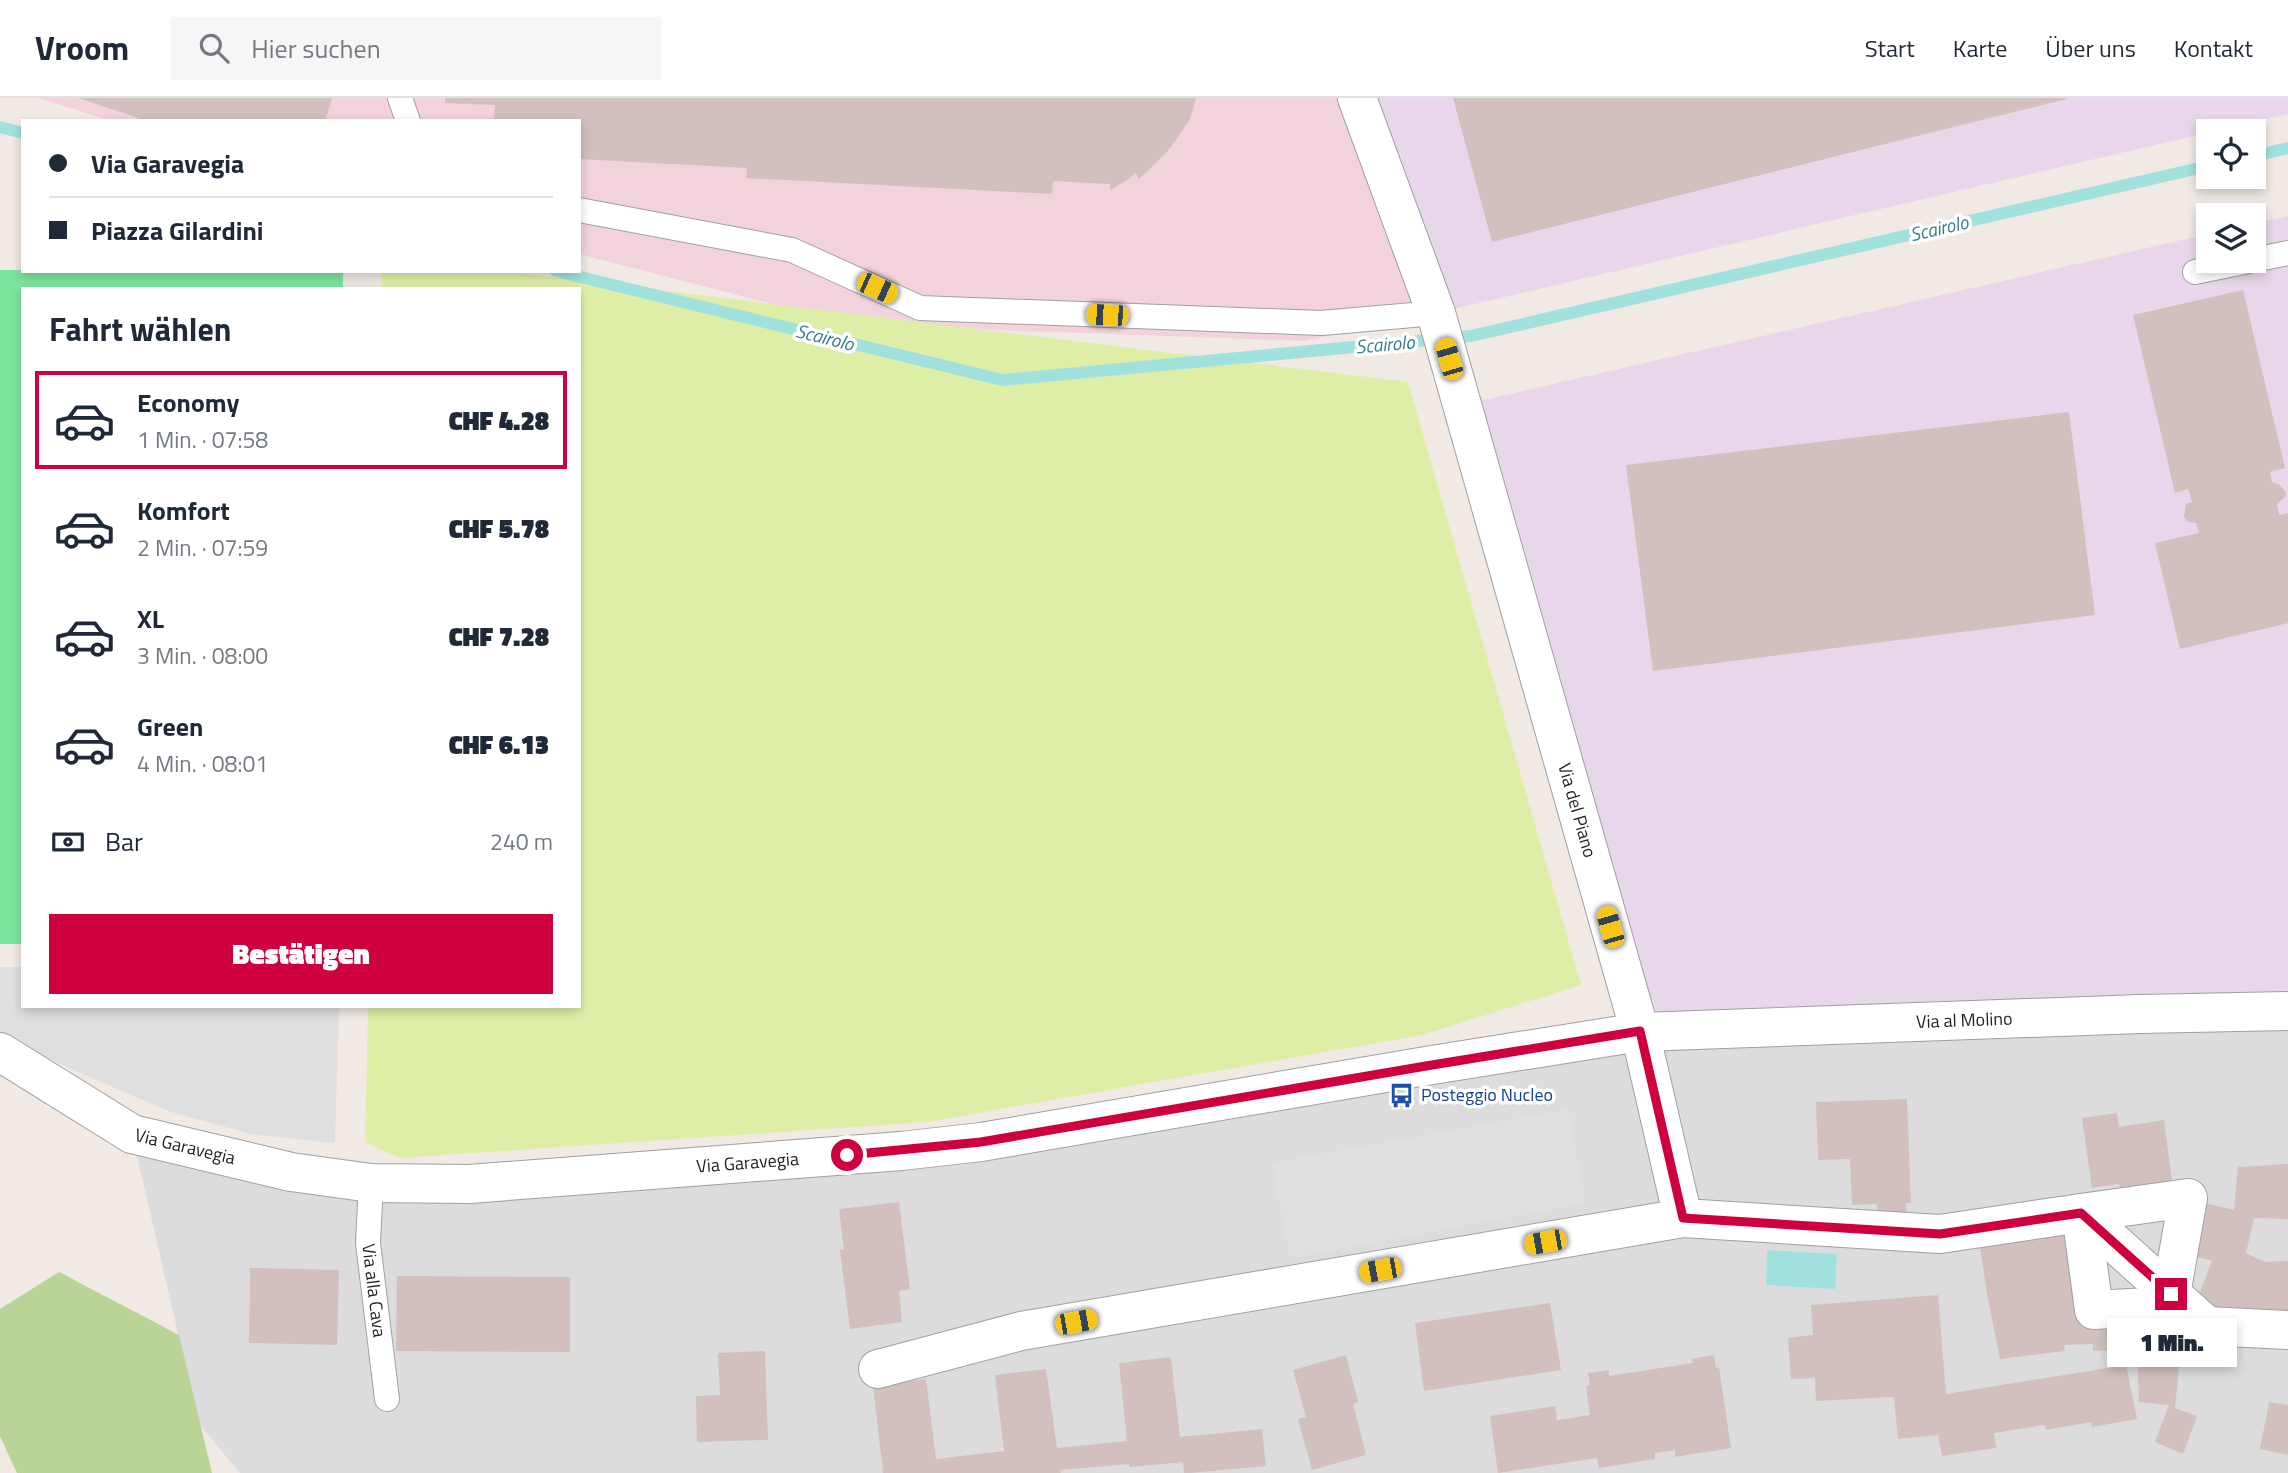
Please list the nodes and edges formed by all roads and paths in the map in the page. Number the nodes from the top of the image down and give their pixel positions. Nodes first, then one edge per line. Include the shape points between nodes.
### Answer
1 (400, 98) edge
2 (1357, 98) edge
3 (407, 119) edge
4 (581, 210) edge
5 (2288, 253) edge
6 (2266, 257) edge
7 (1436, 313) junction
8 (2288, 1011) edge
9 (1640, 1031) junction
10 (0, 1052) edge
11 (371, 1183) junction
12 (2081, 1213) junction
13 (1683, 1218) junction
14 (2171, 1294) junction
15 (2288, 1330) edge
16 (878, 1369) dead end
17 (387, 1399) dead end

1 - 3 lane
2 - 7 street, Via del Piano
4 - 7 lane via 792,250 920,307 1321,323
5 - 6 lane
7 - 9 street, Via del Piano
8 - 9 street, Via al Molino
9 - 11 street, Via Garavegia via 981,1142 469,1184
9 - 13 street, Via del Piano
10 - 11 street, Via Garavegia via 132,1134 291,1172
11 - 17 lane, Via alla Cava via 368,1242
12 - 13 street via 1940,1234
12 - 14 street
12 - 14 street via 2094,1310 2169,1306
12 - 14 street via 2188,1198
13 - 16 street via 1021,1331
14 - 15 street via 2207,1326

